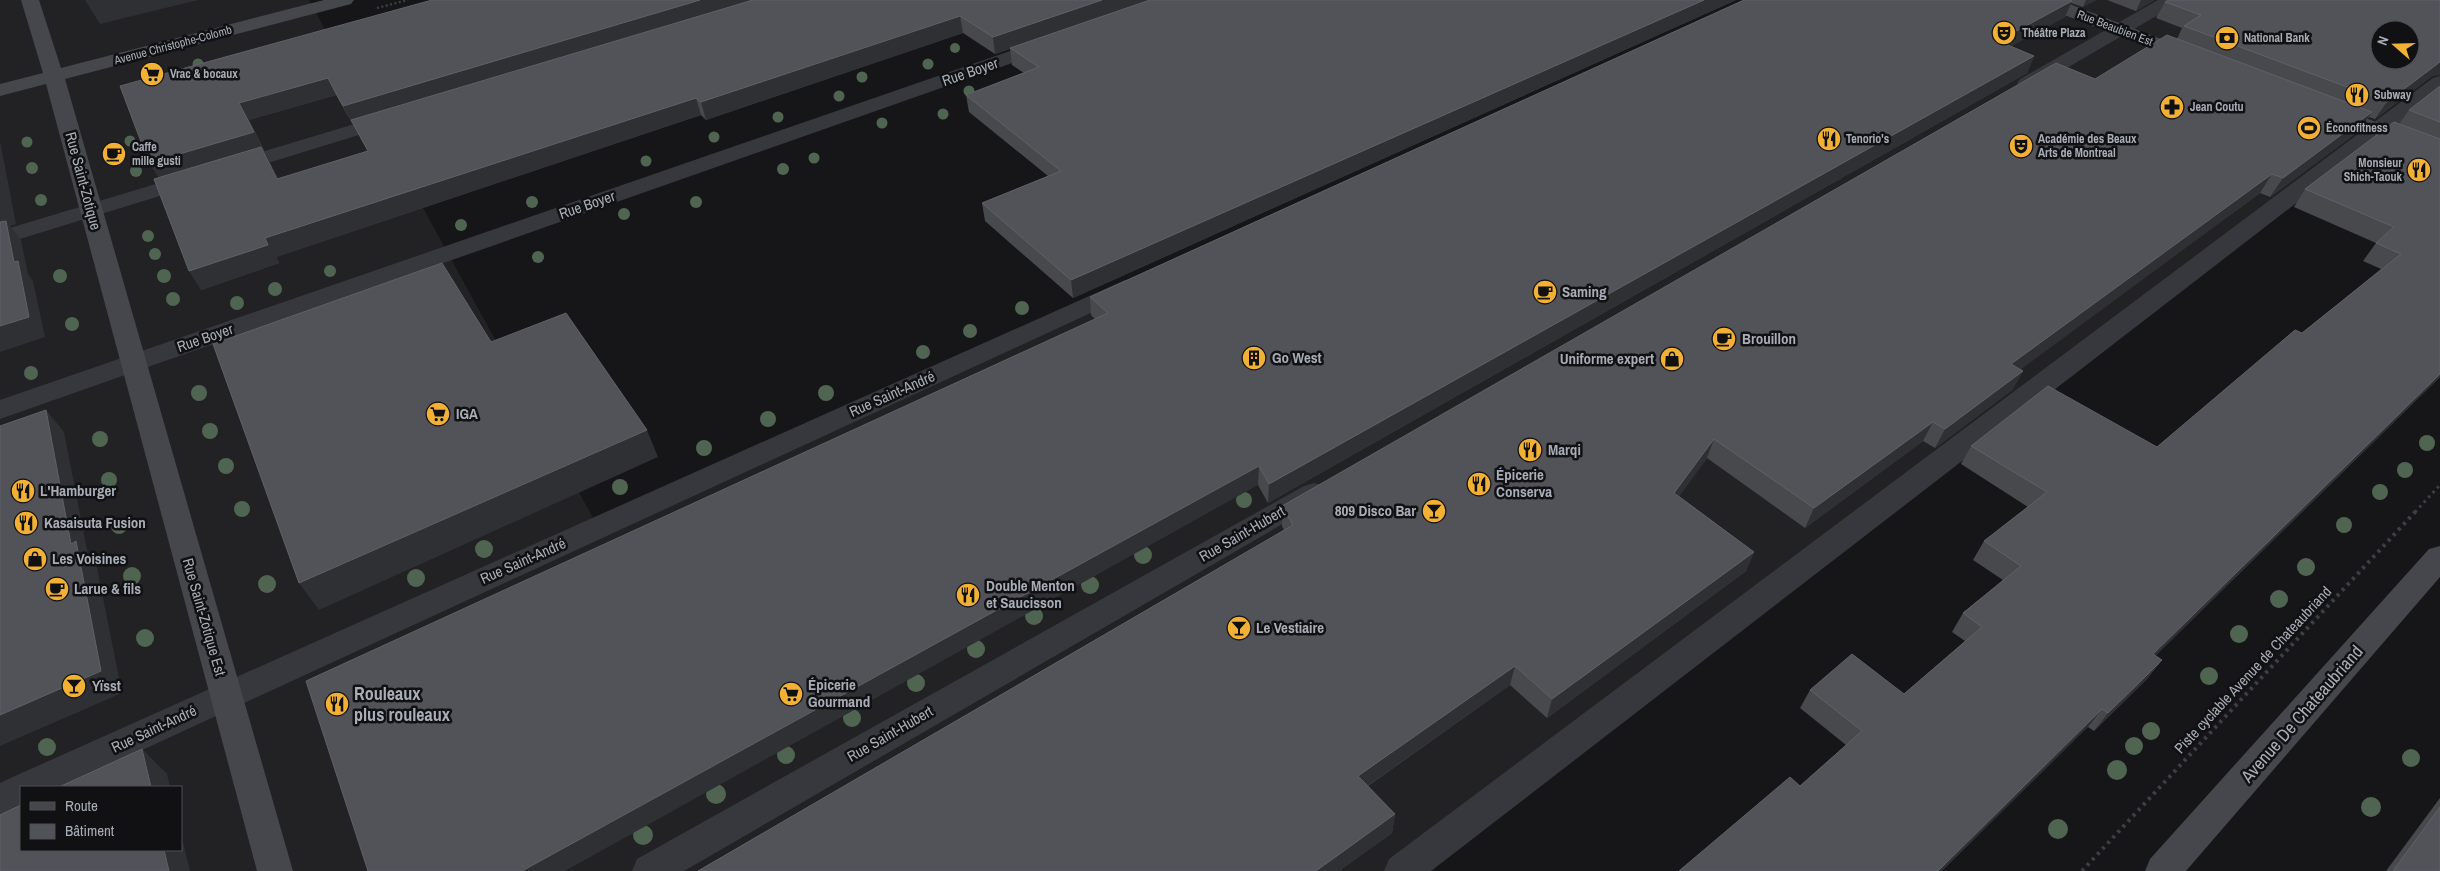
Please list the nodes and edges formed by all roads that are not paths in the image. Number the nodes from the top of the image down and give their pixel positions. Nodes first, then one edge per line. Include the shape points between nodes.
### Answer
1 (30, 0) edge
2 (345, 0) edge
3 (2042, 0) edge
4 (2171, 0) edge
5 (2120, 30) junction
6 (1062, 39) edge
7 (2206, 63) edge
8 (54, 76) junction
9 (2440, 82) edge
10 (0, 90) edge
11 (2008, 94) edge
12 (2314, 105) edge
13 (412, 113) edge
14 (2378, 129) junction
15 (2440, 154) edge
16 (91, 210) junction
17 (0, 238) edge
18 (1151, 276) edge
19 (133, 363) junction
20 (0, 410) edge
21 (1332, 483) edge
22 (2440, 557) edge
23 (226, 696) junction
24 (29, 786) edge
25 (20, 790) edge
26 (0, 800) edge
27 (276, 871) edge
28 (650, 871) edge
29 (1402, 871) edge
30 (2163, 871) edge

1 - 8 street, Rue Saint-Zotique
2 - 8 street, Avenue Christophe-Colomb
3 - 5 street, Rue Beaubien Est
4 - 5 street
5 - 7 street, Rue Beaubien Est
5 - 11 street
6 - 19 street, Rue Boyer
8 - 10 street, Avenue Christophe-Colomb
8 - 16 street, Rue Saint-Zotique
9 - 14 street
12 - 14 street
13 - 16 street
14 - 15 street
14 - 29 street
16 - 17 street
16 - 19 street, Rue Saint-Zotique
18 - 23 street, Rue Saint-André
19 - 20 street, Rue Boyer
19 - 23 street, Rue Saint-Zotique Est
21 - 28 street, Rue Saint-Hubert
22 - 30 street, Avenue De Chateaubriand
23 - 24 street, Rue Saint-André
23 - 27 street, Rue Saint-Zotique Est
25 - 26 street

